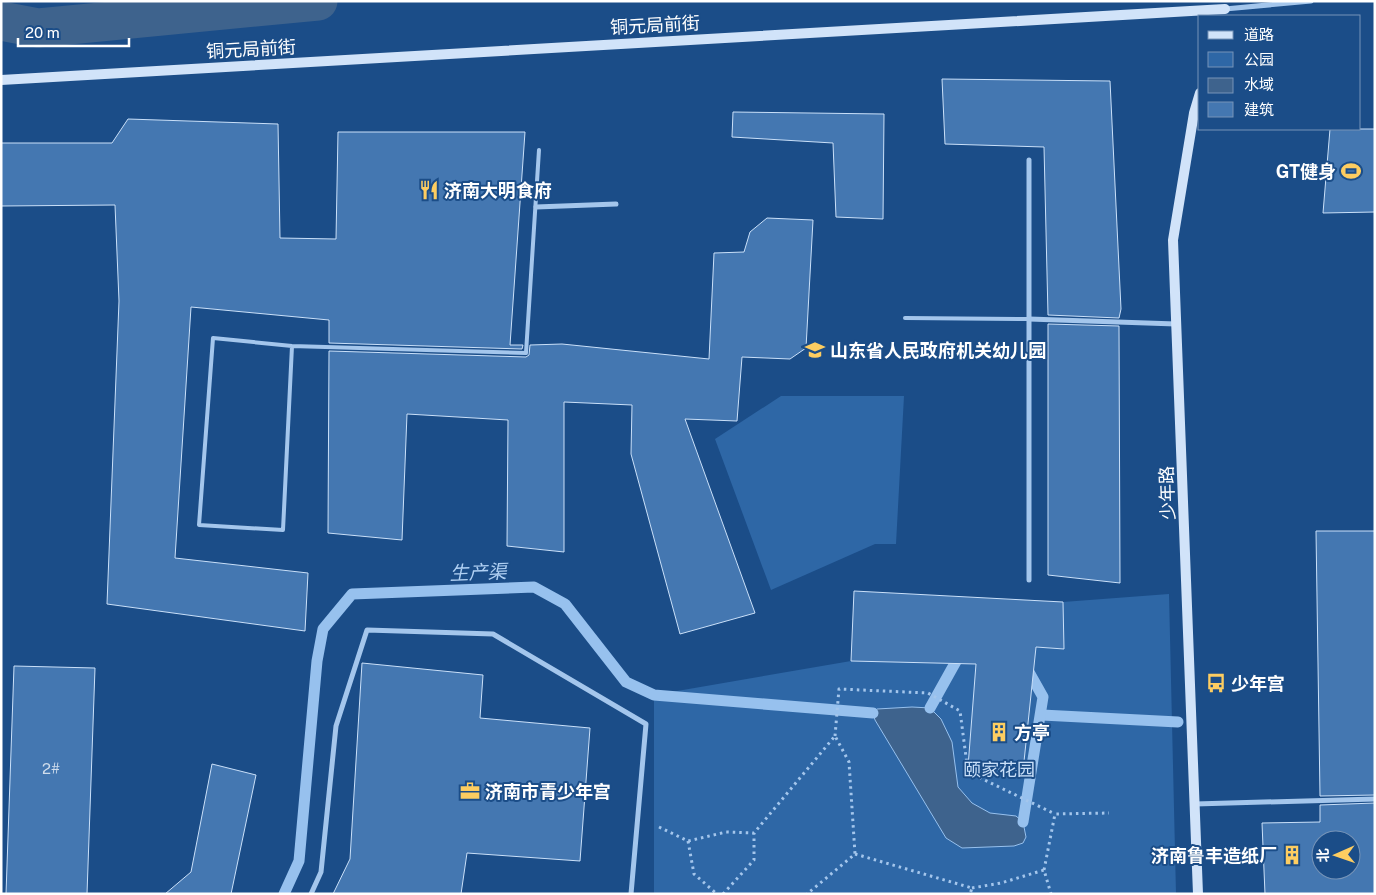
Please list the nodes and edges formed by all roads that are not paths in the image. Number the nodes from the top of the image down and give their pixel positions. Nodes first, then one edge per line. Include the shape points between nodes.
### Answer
1 (1233, 1) edge
2 (1311, 1) edge
3 (1224, 13) edge
4 (1, 80) edge
5 (1198, 100) edge
6 (539, 150) dead end
7 (1029, 160) dead end
8 (616, 204) dead end
9 (536, 207) junction
10 (905, 318) dead end
11 (1029, 319) junction
12 (1176, 324) junction
13 (292, 346) junction
14 (1029, 580) dead end
15 (1375, 799) edge
16 (1195, 804) junction
17 (311, 894) edge
18 (631, 894) edge
19 (1198, 894) edge

1 - 3 street
2 - 3 street, 铜元局前街
3 - 4 street, 铜元局前街
5 - 12 street, 少年路 via 1174,240
6 - 9 lane
7 - 11 street
8 - 9 street
9 - 13 lane via 526,353
10 - 11 lane
11 - 12 street
11 - 14 street
12 - 16 street, 少年路
13 - 13 lane via 283,530 200,525 213,338
15 - 16 street
16 - 19 street, 少年路
17 - 18 street via 321,872 336,726 367,630 493,634 646,724

